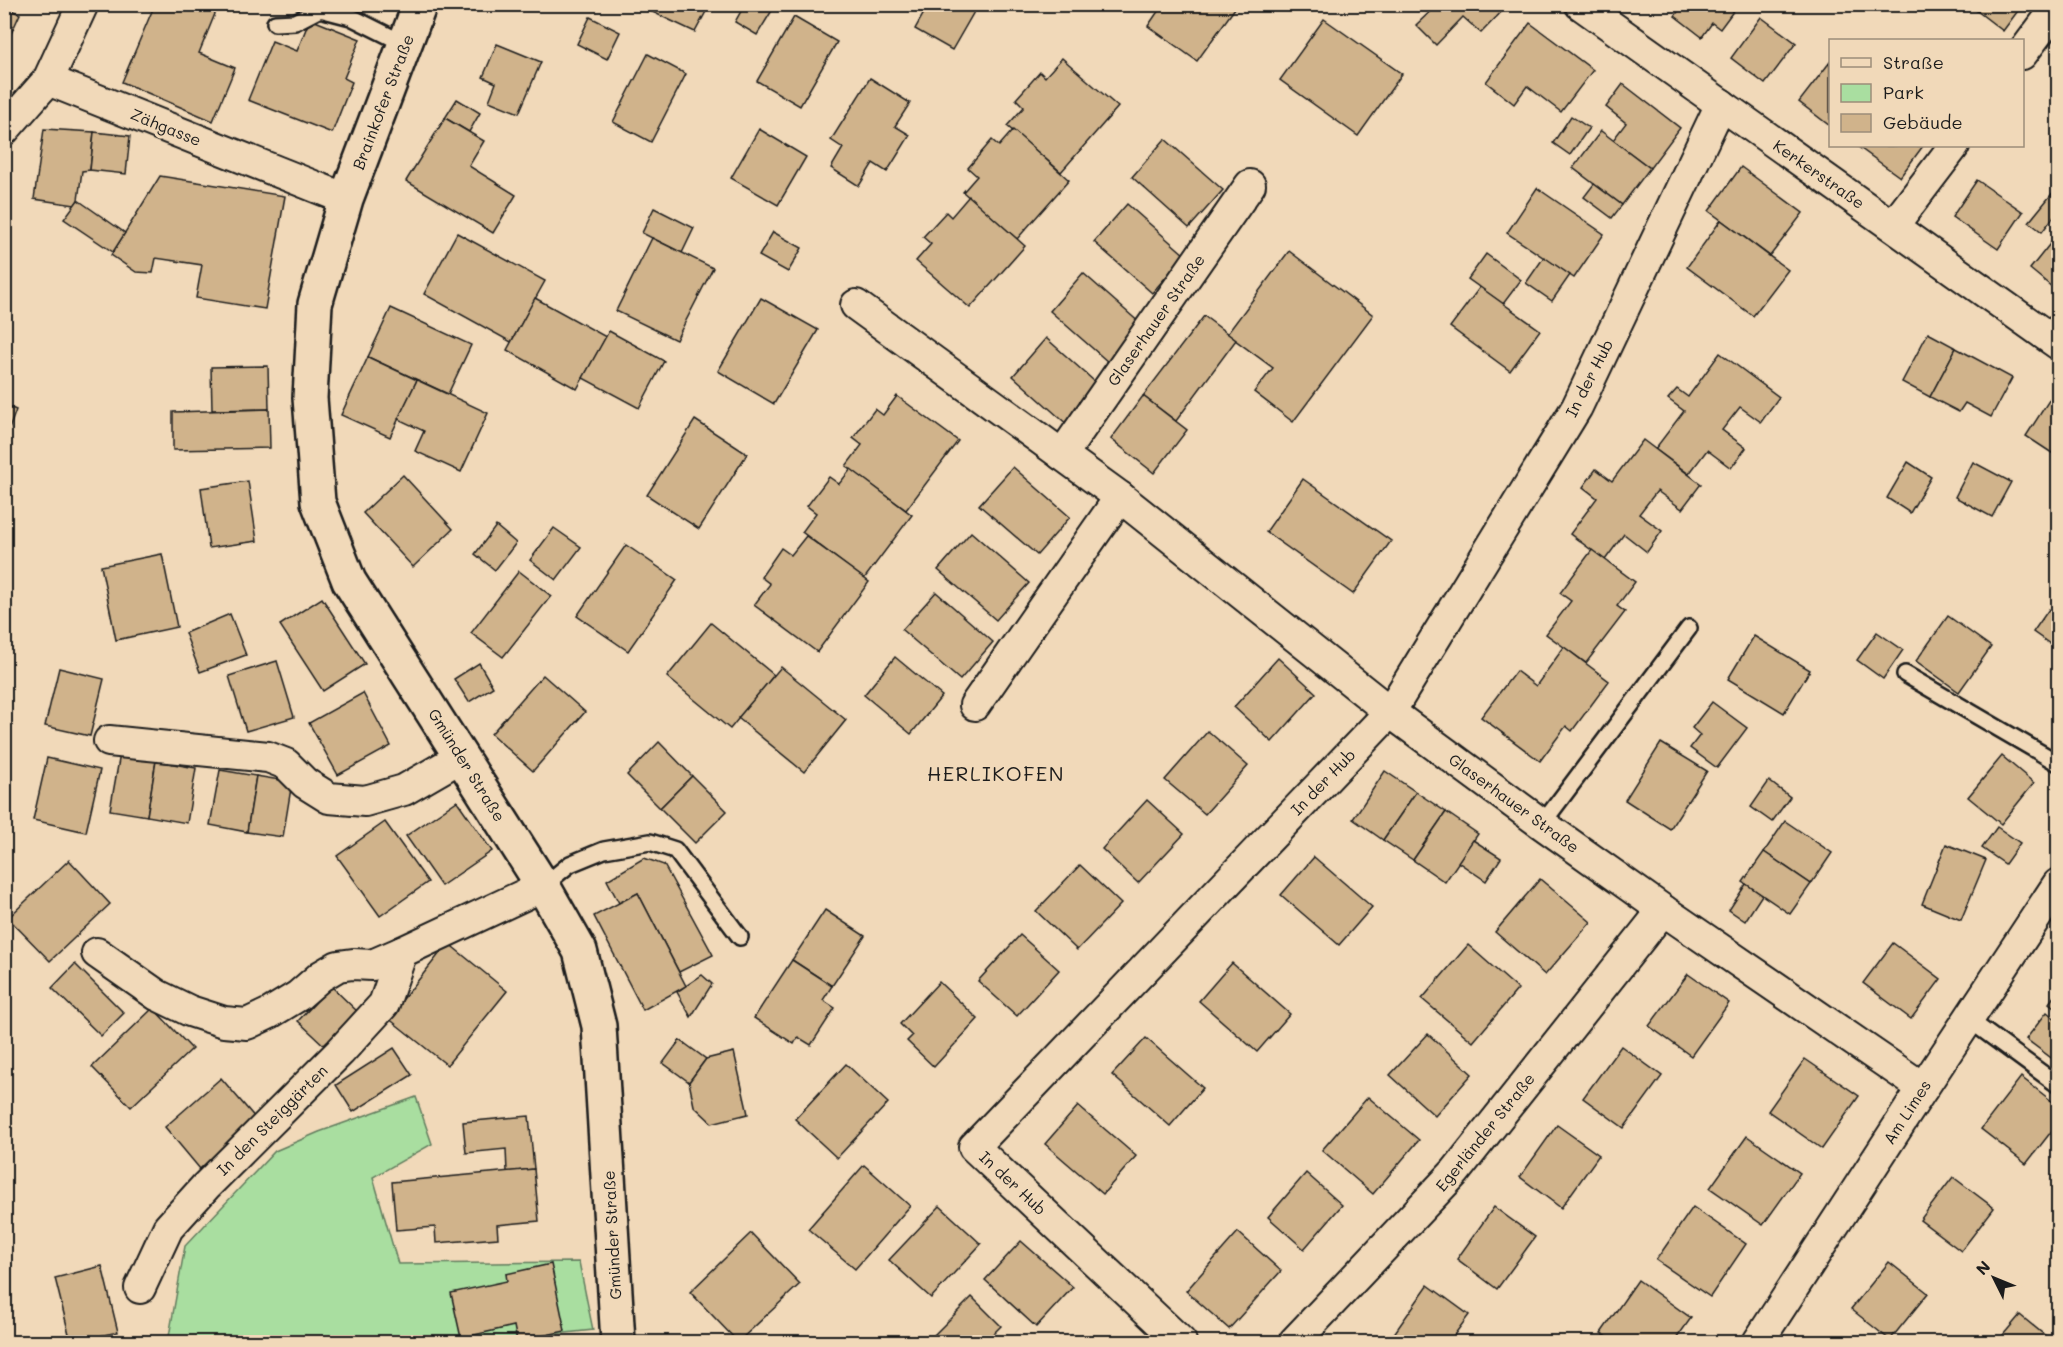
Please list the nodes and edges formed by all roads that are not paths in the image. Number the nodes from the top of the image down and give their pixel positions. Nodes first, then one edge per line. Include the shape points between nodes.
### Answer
1 (83, 4) edge
2 (420, 4) edge
3 (1580, 4) edge
4 (2058, 6) edge
5 (275, 23) dead end
6 (405, 44) junction
7 (2024, 51) edge
8 (48, 80) junction
9 (1721, 104) junction
10 (4, 130) edge
11 (1953, 147) edge
12 (1250, 185) dead end
13 (346, 199) junction
14 (1893, 226) junction
15 (856, 305) dead end
16 (2058, 344) edge
17 (1062, 455) junction
18 (1120, 497) junction
19 (1689, 628) dead end
20 (1905, 674) dead end
21 (975, 705) dead end
22 (1390, 712) junction
23 (109, 741) dead end
24 (461, 756) junction
25 (2058, 763) edge
26 (1542, 824) junction
27 (2058, 884) edge
28 (543, 886) junction
29 (1663, 910) junction
30 (740, 937) dead end
31 (402, 952) junction
32 (97, 953) dead end
33 (1968, 1019) junction
34 (2058, 1085) edge
35 (1923, 1088) junction
36 (140, 1288) dead end
37 (618, 1342) edge
38 (1181, 1342) edge
39 (1294, 1342) edge
40 (1758, 1342) edge

1 - 8 street
2 - 6 main road, Brainkofer Straße
3 - 9 street, Kerkerstraße
4 - 7 street
5 - 6 lane via 295,22 320,9 351,17
6 - 13 main road, Brainkofer Straße
8 - 10 street
8 - 13 street, Zähgasse
9 - 14 street, Kerkerstraße
9 - 22 street, In der Hub via 1577,407
11 - 14 street
12 - 17 street, Glaserhauer Straße
13 - 24 main road, Gmünder Straße via 315,304 310,398 318,502 350,581
14 - 16 street, Kerkerstraße
15 - 17 street, Glaserhauer Straße
17 - 18 street, Glaserhauer Straße
18 - 21 street
18 - 22 street, Glaserhauer Straße
19 - 26 lane
20 - 25 lane
22 - 26 street, Glaserhauer Straße
22 - 38 street, In der Hub via 974,1147
23 - 24 street via 268,757 286,764 305,783 329,798 365,801 404,790
24 - 28 main road, Gmünder Straße
26 - 29 street, Glaserhauer Straße
27 - 33 street, Am Limes
28 - 30 lane via 570,864 604,850 650,842 675,850
28 - 31 street
28 - 37 main road, Gmünder Straße via 580,951 599,1026
29 - 35 street, Glaserhauer Straße
29 - 39 street, Egerländer Straße via 1455,1172
31 - 32 street via 372,965 338,966 298,996 247,1024 224,1022 190,1011 157,995
31 - 36 street, In den Steiggärten via 384,1004 168,1228
33 - 34 lane
33 - 35 street, Am Limes
35 - 40 street, Am Limes

